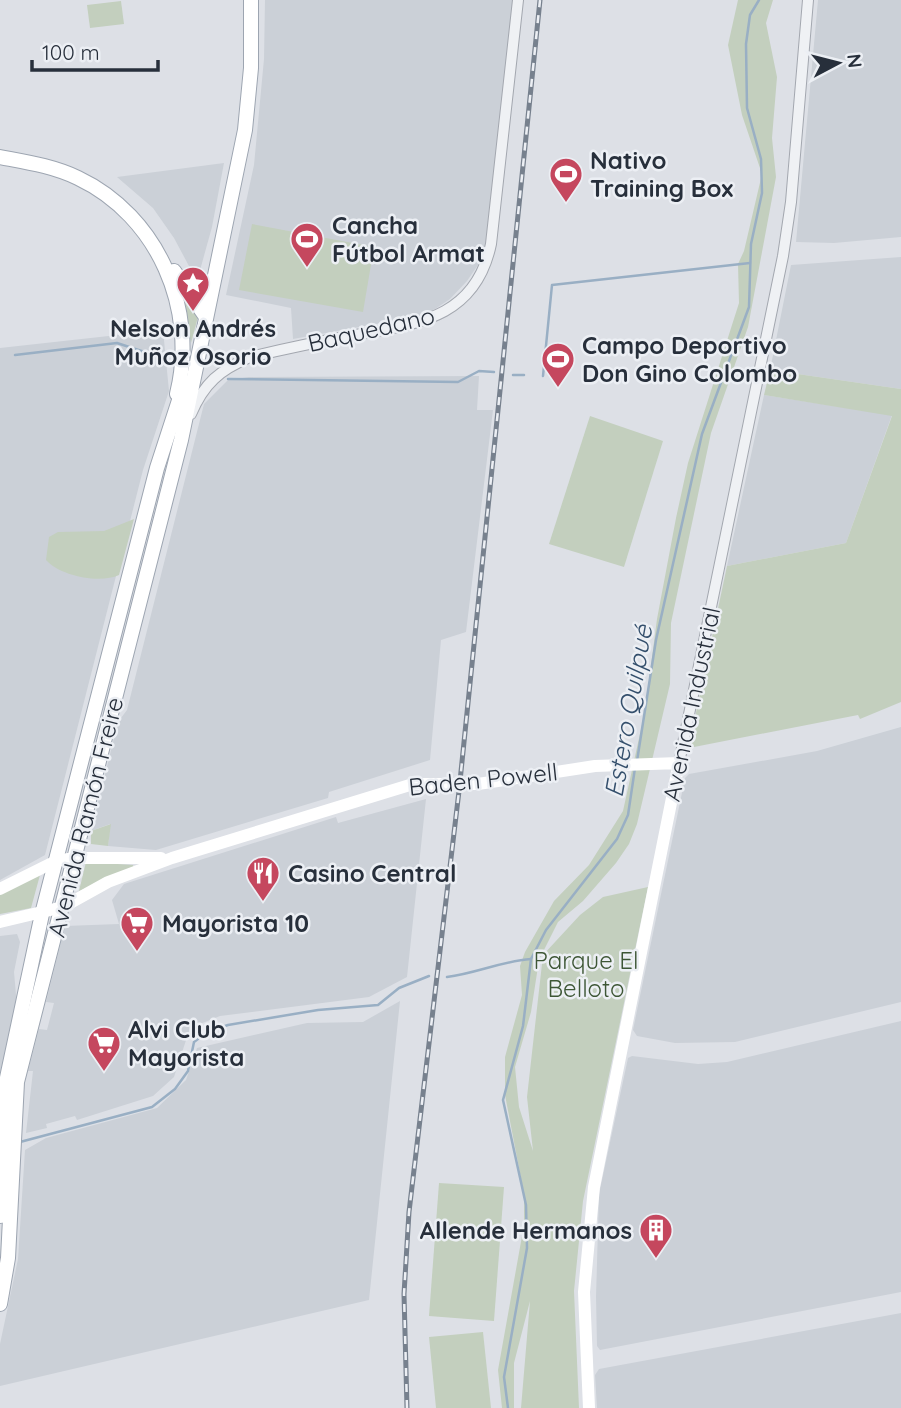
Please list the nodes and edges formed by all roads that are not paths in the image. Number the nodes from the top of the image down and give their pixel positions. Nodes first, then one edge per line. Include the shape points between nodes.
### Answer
1 (251, 0) edge
2 (518, 0) edge
3 (808, 0) edge
4 (0, 157) edge
5 (152, 241) junction
6 (206, 317) junction
7 (202, 334) junction
8 (166, 436) junction
9 (181, 440) junction
10 (679, 763) junction
11 (75, 858) junction
12 (172, 858) junction
13 (56, 861) junction
14 (0, 888) edge
15 (63, 907) junction
16 (42, 914) junction
17 (0, 922) edge
18 (2, 1122) junction
19 (12, 1147) junction
20 (0, 1216) edge
21 (0, 1304) edge
22 (589, 1408) edge

1 - 6 main road, Avenida Ramón Freire via 245,130
2 - 9 street, Baquedano via 491,244 470,292 454,307 425,321 250,357 232,365 205,385
3 - 10 street, Avenida Industrial via 783,256
4 - 5 main road via 80,179 124,209
5 - 6 main road
5 - 8 main road via 174,288 184,336 184,364
6 - 7 main road, Avenida Ramón Freire
7 - 8 main road, Avenida Ramón Freire
7 - 9 main road, Avenida Ramón Freire
8 - 13 main road, Avenida Ramón Freire
9 - 11 main road, Avenida Ramón Freire
10 - 12 main road, Baden Powell via 615,764 478,784 413,784
10 - 22 main road, Avenida Industrial via 594,1188 584,1292
11 - 12 main road, Baden Powell
11 - 13 main road, Baden Powell
11 - 15 main road, Avenida Ramón Freire
12 - 15 main road, Baden Powell via 108,882
13 - 14 main road, Baden Powell
13 - 16 main road, Avenida Ramón Freire
15 - 16 main road, Baden Powell
15 - 19 main road, Avenida Ramón Freire via 17,1082
16 - 17 main road, Baden Powell
16 - 18 main road, Avenida Ramón Freire via 7,1076
18 - 19 main road
18 - 20 main road, Avenida Ramón Freire
19 - 21 main road, Avenida Ramón Freire via 8,1251

